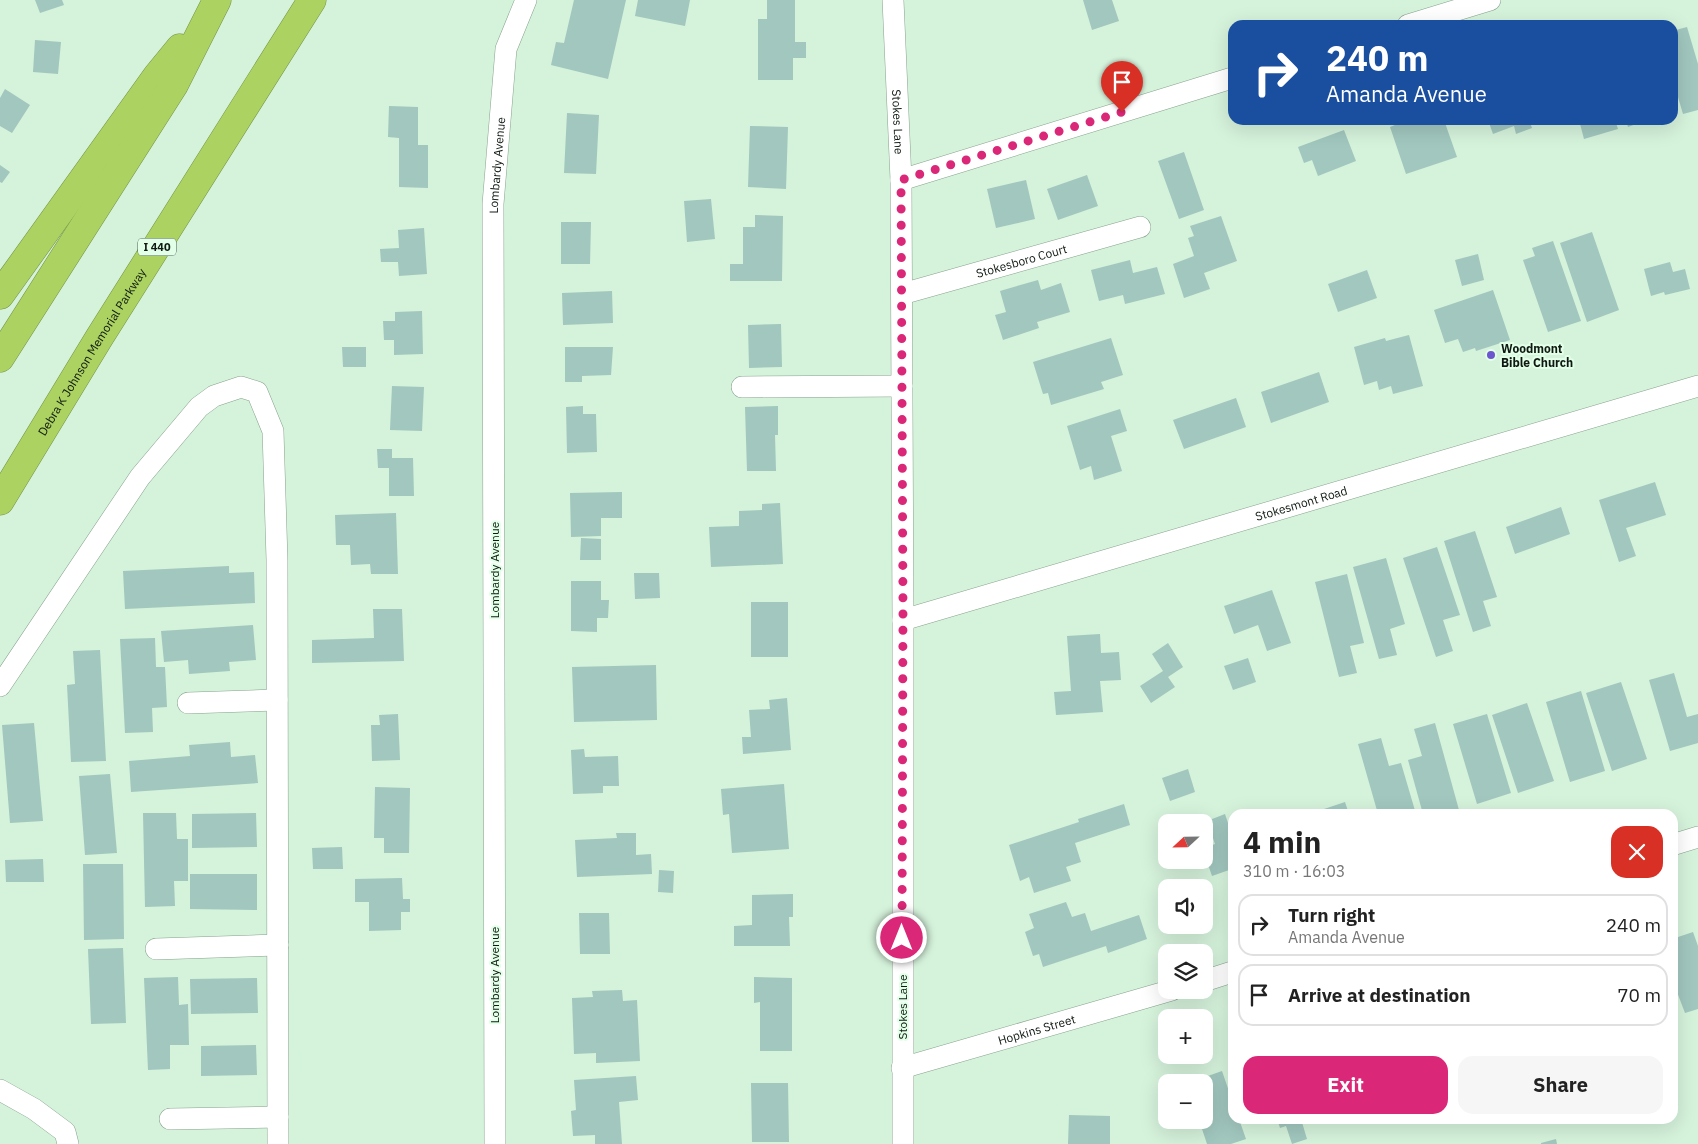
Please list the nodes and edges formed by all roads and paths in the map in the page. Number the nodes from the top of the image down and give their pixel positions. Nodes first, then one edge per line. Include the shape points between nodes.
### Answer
1 (312, 0) edge
2 (526, 0) edge
3 (893, 0) edge
4 (1490, 0) edge
5 (215, 4) edge
6 (1424, 20) edge
7 (1228, 79) edge
8 (901, 180) junction
9 (1140, 227) dead end
10 (902, 294) junction
11 (0, 295) edge
12 (0, 358) edge
13 (902, 386) junction
14 (1698, 386) edge
15 (742, 387) dead end
16 (1, 500) edge
17 (903, 620) junction
18 (0, 686) edge
19 (277, 700) junction
20 (188, 703) dead end
21 (1698, 837) edge
22 (1678, 843) edge
23 (278, 945) junction
24 (156, 949) dead end
25 (1228, 973) edge
26 (1213, 978) edge
27 (1158, 994) edge
28 (902, 1068) junction
29 (0, 1090) edge
30 (278, 1117) junction
31 (170, 1119) dead end
32 (68, 1144) edge
33 (278, 1144) edge
34 (495, 1144) edge
35 (903, 1144) edge

1 - 16 highway, Debra K Johnson Memorial Parkway / I 440
2 - 34 street, Lombardy Avenue via 506,49 493,204
3 - 8 street, Stokes Lane
4 - 6 street
5 - 11 highway via 157,76
5 - 12 highway via 174,85
7 - 8 street
8 - 10 street, Stokes Lane
9 - 10 street, Stokesboro Court
10 - 13 street, Stokes Lane
13 - 15 street
13 - 17 street, Stokes Lane
14 - 17 street, Stokesmont Road
17 - 28 street, Stokes Lane
18 - 19 street via 140,477 199,407 214,396 241,387 256,392 273,431
19 - 20 street
19 - 23 street
21 - 22 street
23 - 24 street
23 - 30 street
25 - 26 street
27 - 28 street, Hopkins Street
28 - 35 street, Stokes Lane
29 - 32 street via 34,1109 64,1132
30 - 31 street
30 - 33 street

